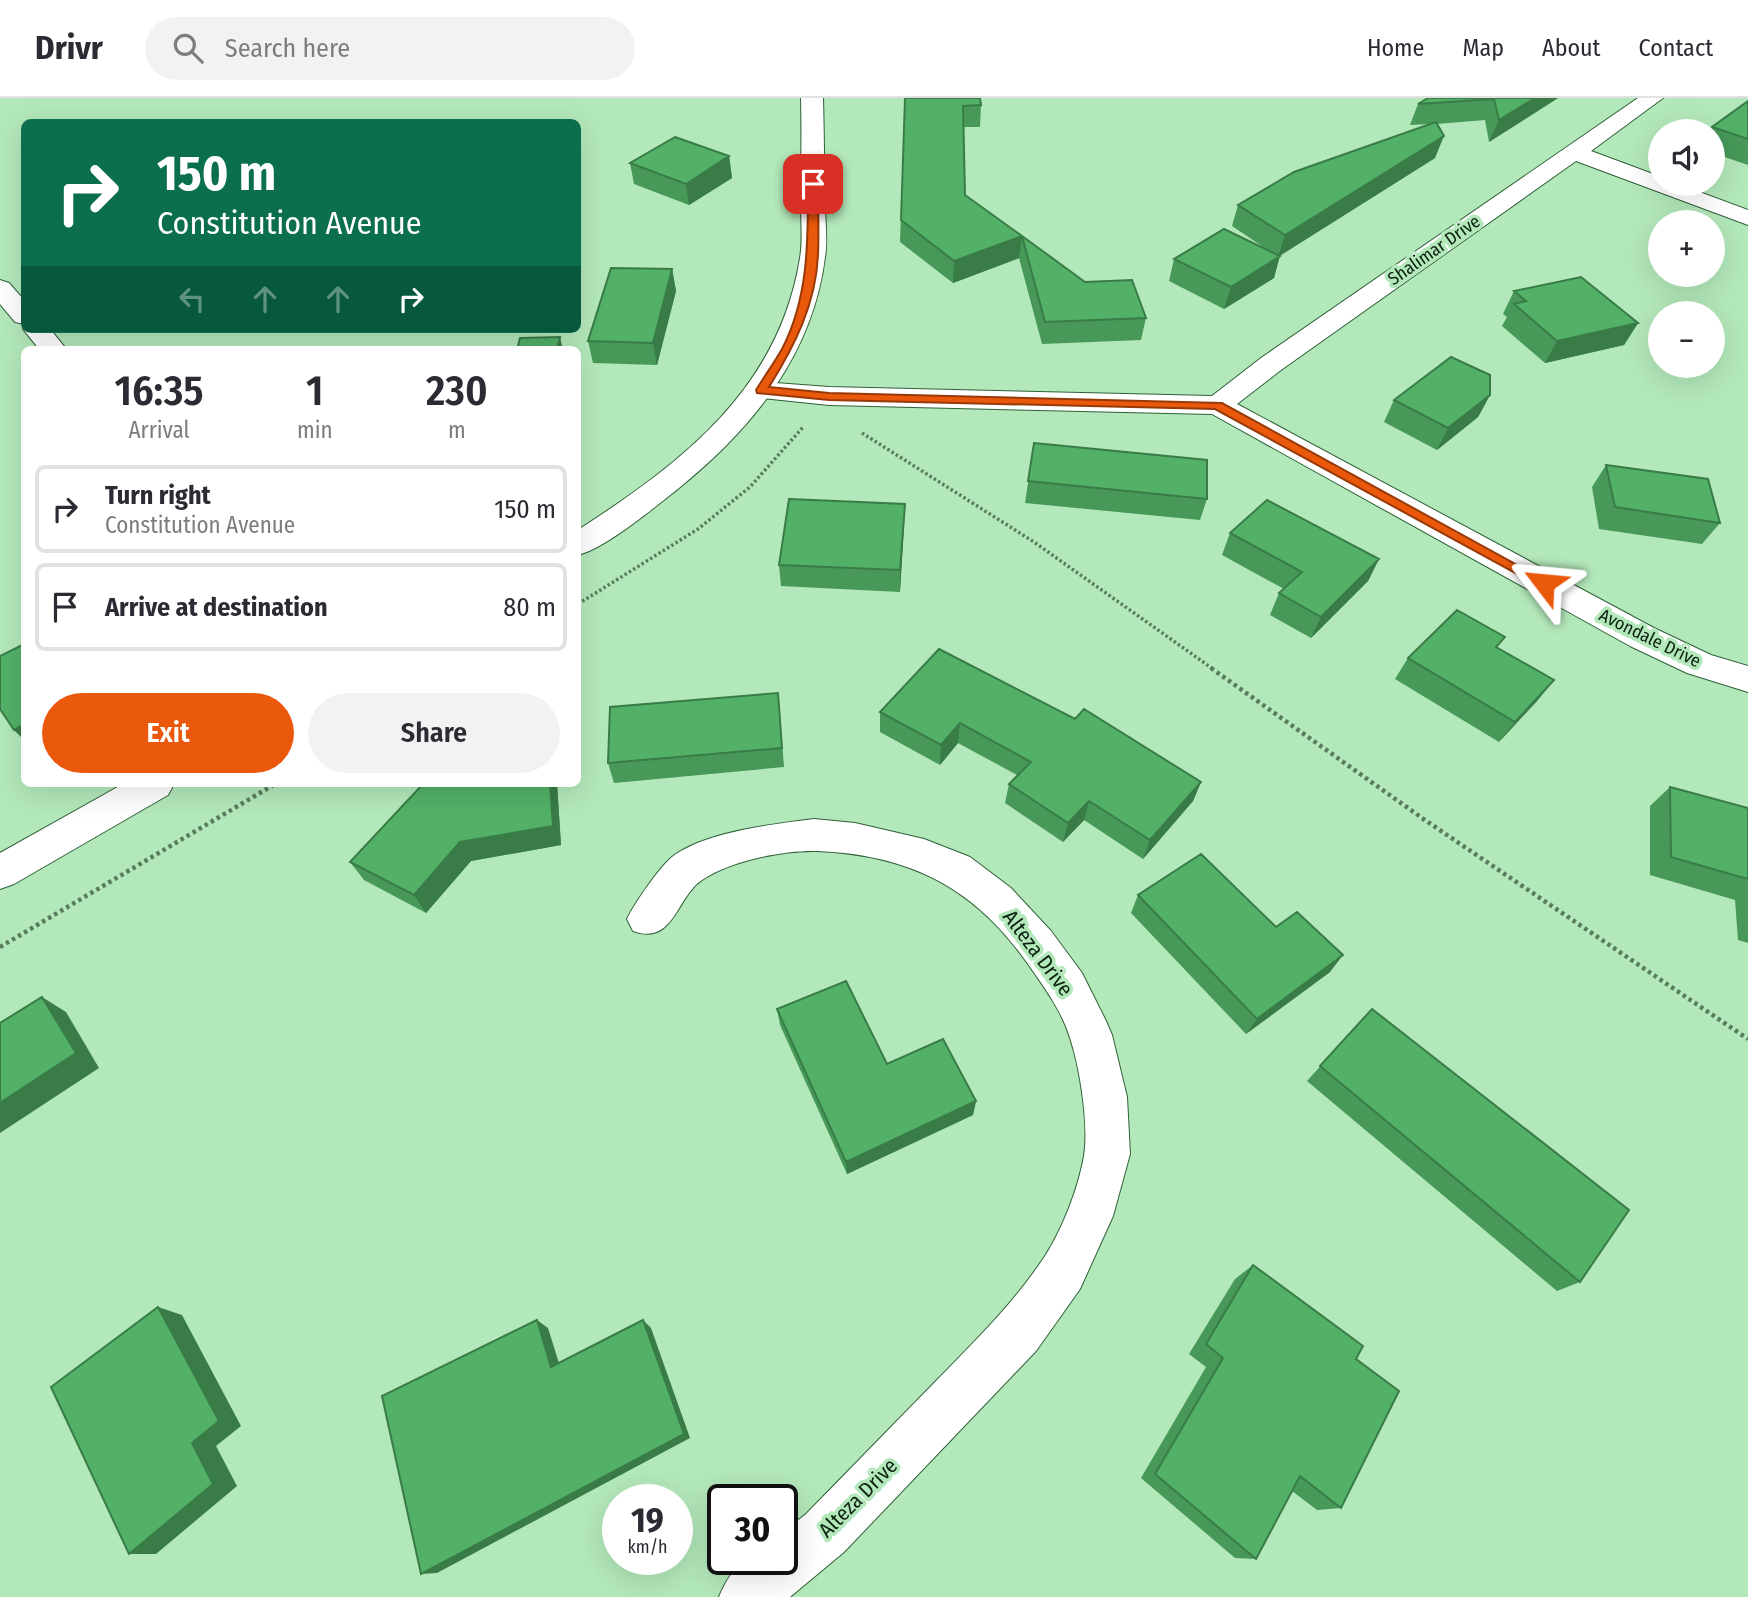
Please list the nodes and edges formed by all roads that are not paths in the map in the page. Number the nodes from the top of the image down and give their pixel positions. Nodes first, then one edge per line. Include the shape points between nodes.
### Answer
1 (812, 98) edge
2 (1652, 98) edge
3 (1573, 152) junction
4 (1748, 218) edge
5 (0, 288) edge
6 (21, 312) edge
7 (761, 390) junction
8 (1218, 405) junction
9 (581, 542) edge
10 (1748, 679) edge
11 (150, 787) edge
12 (0, 872) edge
13 (647, 919) dead end
14 (747, 1597) edge

1 - 7 street via 813,258 805,301 788,347
2 - 3 street, Shalimar Drive
3 - 4 street
3 - 8 street, Shalimar Drive
5 - 6 street
7 - 8 street, Avondale Drive via 825,402
7 - 9 street via 722,438 676,478
8 - 10 street, Avondale Drive via 1642,636 1699,664
11 - 12 street
13 - 14 street, Alteza Drive via 686,869 720,852 814,835 910,850 956,869 997,900 1037,944 1067,986 1091,1035 1105,1097 1107,1154 1088,1216 1063,1272 1018,1334 825,1533

